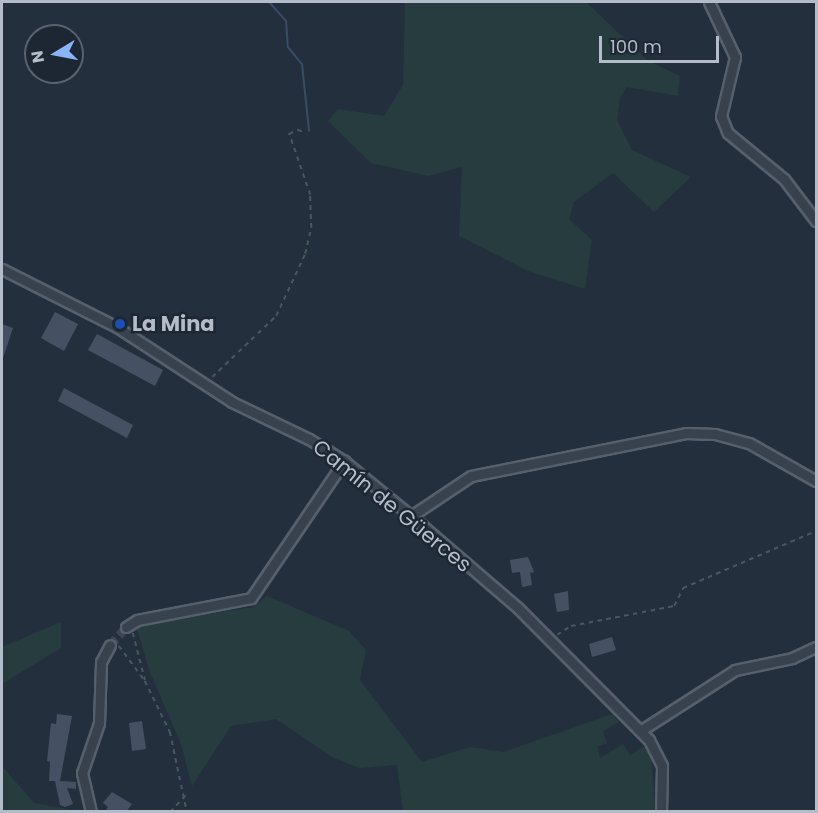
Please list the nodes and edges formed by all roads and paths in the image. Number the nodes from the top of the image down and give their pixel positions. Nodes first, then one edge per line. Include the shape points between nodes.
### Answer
1 (709, 2) edge
2 (304, 132) dead end
3 (816, 221) edge
4 (2, 269) edge
5 (205, 384) junction
6 (344, 461) junction
7 (816, 481) edge
8 (411, 516) junction
9 (816, 531) edge
10 (129, 625) joint
11 (549, 640) junction
12 (114, 645) joint
13 (816, 647) edge
14 (145, 681) junction
15 (640, 731) junction
16 (186, 795) junction
17 (91, 812) edge
18 (170, 812) edge
19 (187, 812) edge
20 (662, 812) edge

1 - 3 street via 735,57 721,116 728,133 784,179
2 - 5 path via 289,134 310,195 311,228 305,254 276,316
4 - 5 street, Camín de Güerces via 117,327
5 - 6 street, Camín de Güerces
6 - 8 street, Camín de Güerces
6 - 10 street via 251,598
7 - 8 street via 749,443 715,434 686,433 471,476
8 - 11 street, Camín de Güerces
9 - 11 path via 683,588 674,606 571,626
10 - 14 path
11 - 15 street, Camín de Güerces
12 - 14 path
12 - 17 street via 101,662 99,723 82,773
13 - 15 street via 792,658 735,670
14 - 16 path via 170,732
15 - 20 street, Camín de Güerces via 662,766
16 - 18 path
16 - 19 path

